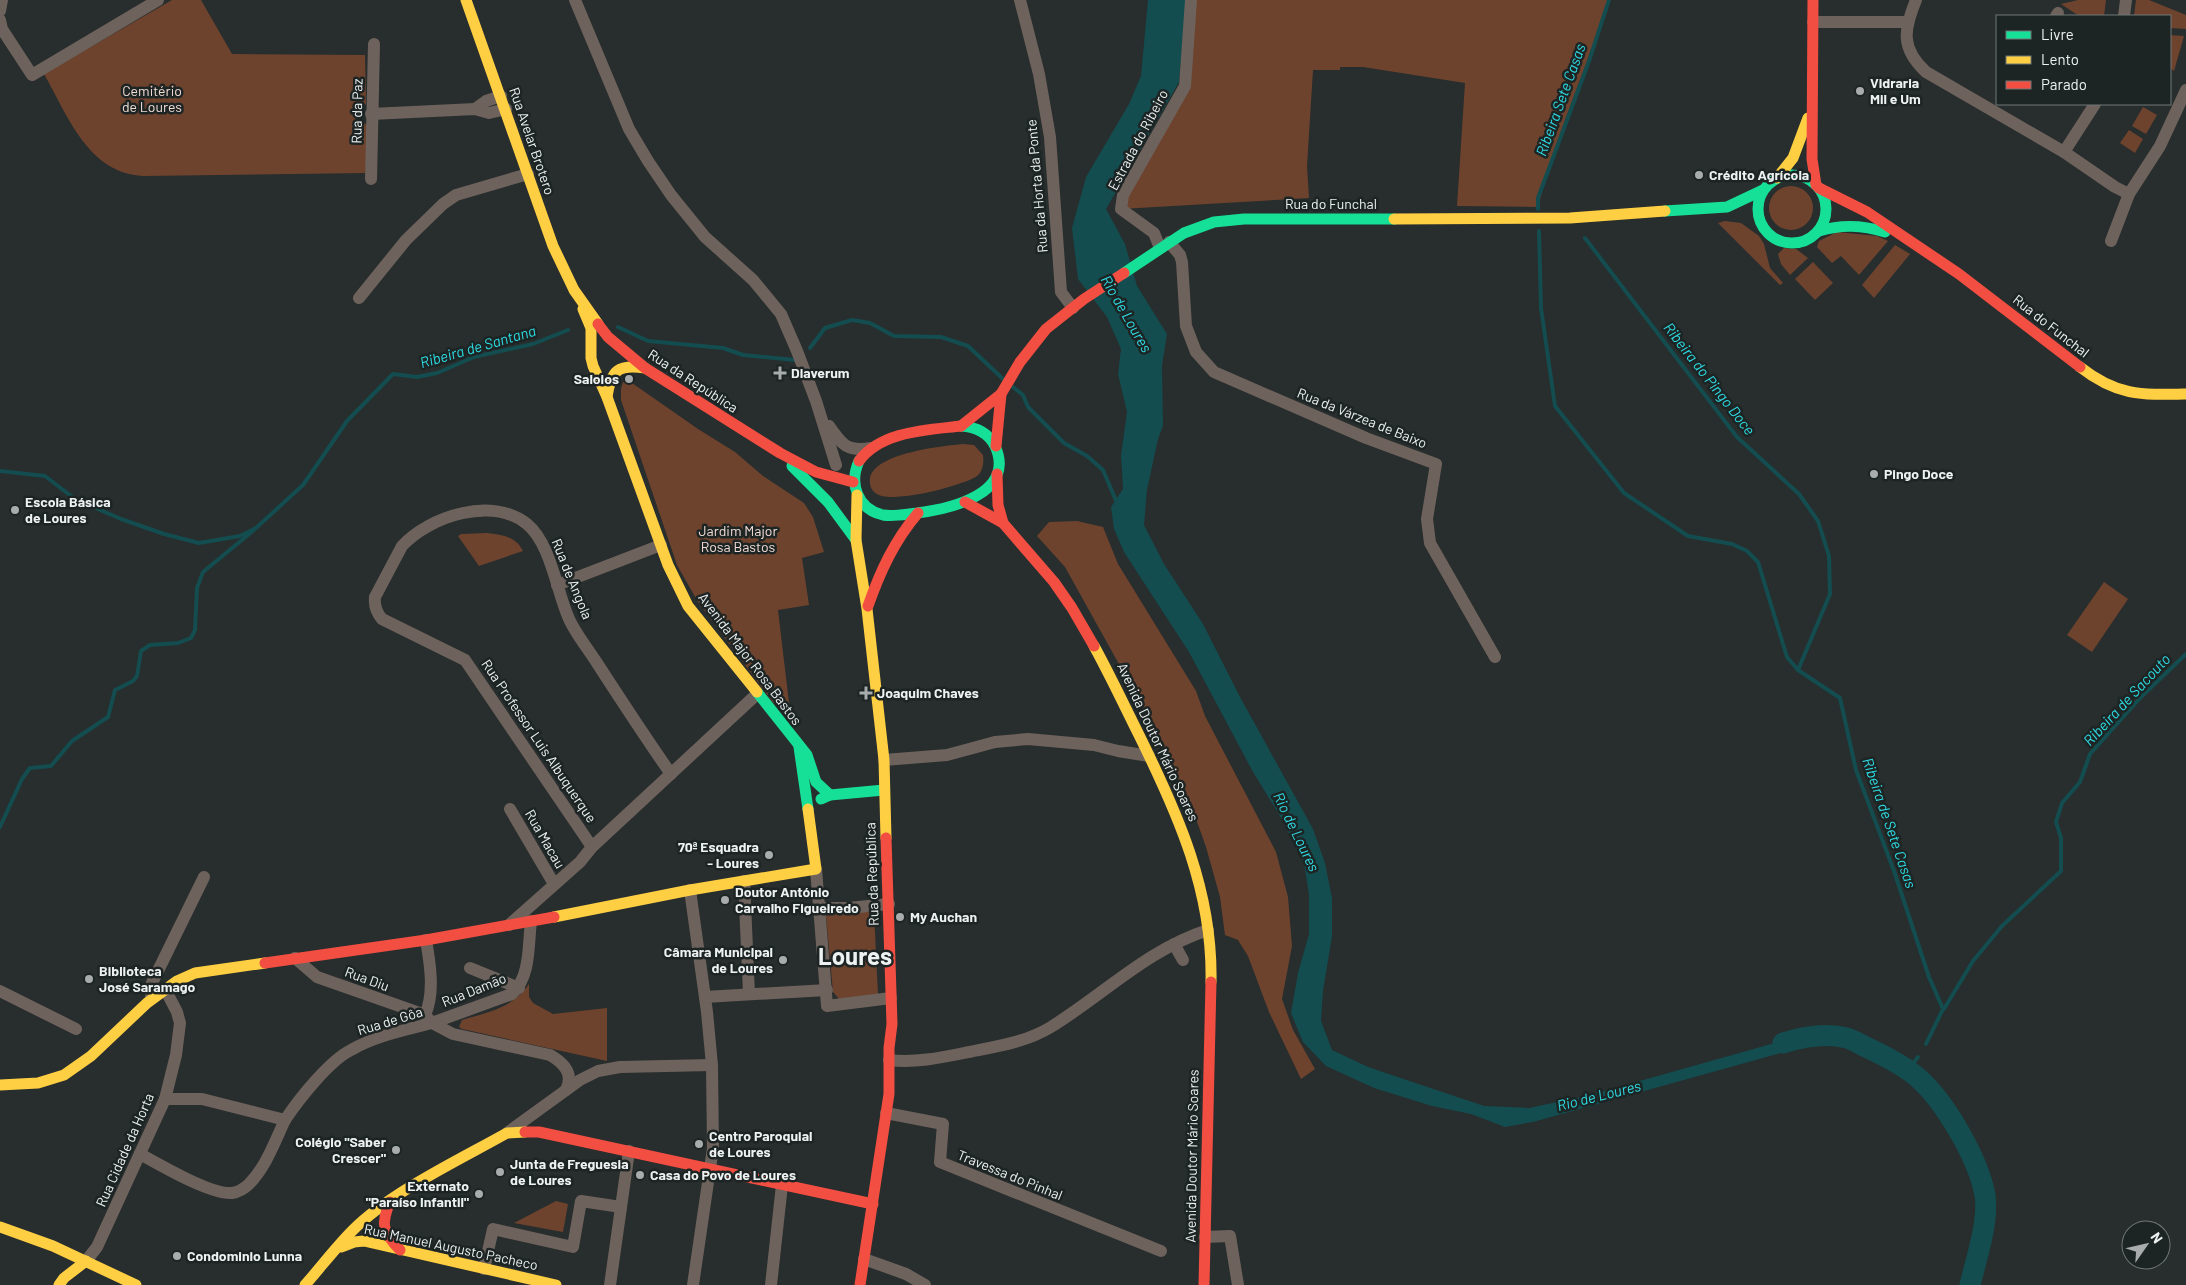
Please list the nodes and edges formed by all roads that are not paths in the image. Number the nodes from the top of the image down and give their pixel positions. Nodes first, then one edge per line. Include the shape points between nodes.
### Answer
1 (2, 0) edge
2 (158, 0) edge
3 (466, 0) edge
4 (575, 0) edge
5 (1020, 0) edge
6 (1191, 0) edge
7 (1813, 0) edge
8 (1916, 0) edge
9 (2126, 0) edge
10 (140, 4) edge
11 (0, 11) edge
12 (2124, 15) edge
13 (0, 20) edge
14 (1813, 22) junction
15 (1906, 22) junction
16 (374, 44) dead end
17 (2186, 90) edge
18 (501, 96) junction
19 (2094, 105) edge
20 (1812, 108) junction
21 (1998, 108) edge
22 (474, 109) junction
23 (506, 109) junction
24 (371, 114) junction
25 (2064, 152) junction
26 (528, 174) junction
27 (1777, 178) junction
28 (371, 179) dead end
29 (1817, 186) junction
30 (1763, 190) junction
31 (2129, 194) junction
32 (1736, 212) junction
33 (1762, 225) junction
34 (1819, 231) junction
35 (2111, 241) dead end
36 (1911, 243) junction
37 (1165, 245) junction
38 (574, 290) junction
39 (359, 298) dead end
40 (1073, 308) junction
41 (608, 337) junction
42 (615, 355) junction
43 (593, 366) junction
44 (645, 368) junction
45 (1001, 394) junction
46 (2186, 394) edge
47 (607, 397) junction
48 (822, 416) junction
49 (961, 426) junction
50 (996, 446) junction
51 (873, 447) junction
52 (780, 454) junction
53 (862, 456) junction
54 (836, 465) junction
55 (816, 472) junction
56 (997, 474) junction
57 (853, 482) junction
58 (857, 495) junction
59 (965, 502) junction
60 (918, 513) junction
61 (439, 520) joint
62 (1003, 523) junction
63 (856, 540) junction
64 (661, 546) junction
65 (557, 584) junction
66 (867, 610) junction
67 (1495, 657) dead end
68 (757, 694) junction
69 (799, 747) junction
70 (1150, 756) junction
71 (884, 760) junction
72 (671, 774) junction
73 (884, 790) junction
74 (830, 795) junction
75 (510, 810) dead end
76 (809, 814) junction
77 (592, 847) junction
78 (816, 869) junction
79 (204, 877) dead end
80 (744, 881) junction
81 (554, 884) junction
82 (690, 890) junction
83 (889, 904) junction
84 (820, 908) junction
85 (532, 921) junction
86 (509, 925) junction
87 (1208, 930) junction
88 (426, 940) junction
89 (1174, 944) junction
90 (295, 958) junction
91 (1183, 960) dead end
92 (470, 968) dead end
93 (519, 988) junction
94 (165, 989) junction
95 (827, 990) junction
96 (0, 991) edge
97 (749, 994) junction
98 (705, 997) junction
99 (891, 998) junction
100 (151, 999) junction
101 (428, 1019) junction
102 (76, 1029) dead end
103 (889, 1060) junction
104 (712, 1065) junction
105 (0, 1085) edge
106 (566, 1090) junction
107 (165, 1099) junction
108 (886, 1112) junction
109 (285, 1120) junction
110 (507, 1134) junction
111 (629, 1151) junction
112 (140, 1154) junction
113 (709, 1170) junction
114 (782, 1185) junction
115 (390, 1202) junction
116 (872, 1204) junction
117 (622, 1207) junction
118 (0, 1227) edge
119 (1205, 1236) junction
120 (341, 1247) junction
121 (400, 1250) junction
122 (1161, 1251) dead end
123 (864, 1259) junction
124 (86, 1261) junction
125 (484, 1269) junction
126 (500, 1279) edge
127 (1203, 1281) edge
128 (59, 1285) edge
129 (136, 1285) edge
130 (305, 1285) edge
131 (556, 1285) edge
132 (610, 1285) edge
133 (693, 1285) edge
134 (771, 1285) edge
135 (860, 1285) edge
136 (925, 1285) edge
137 (1238, 1285) edge

1 - 11 street
2 - 10 street
3 - 18 main road, Rua Avelar Brotero
4 - 48 street via 629,129 643,153 671,195 705,236 753,280 781,314
5 - 40 street, Rua da Horta da Ponte via 1039,74 1050,137 1061,292
6 - 37 street, Estrada do Ribeiro via 1185,86 1123,195 1121,209
7 - 14 main road
8 - 15 street
9 - 12 street
10 - 13 street via 32,75
14 - 15 street
14 - 20 main road
15 - 21 street via 1906,36 1918,65
16 - 24 street, Rua da Paz
17 - 31 street via 2160,146
18 - 22 street
18 - 23 main road, Rua Avelar Brotero
19 - 25 street
20 - 27 main road via 1793,158
20 - 29 main road via 1812,159
21 - 25 street
22 - 23 street via 489,113
22 - 24 street
23 - 26 main road, Rua Avelar Brotero
24 - 28 street, Rua da Paz
25 - 31 street
26 - 38 main road, Rua Avelar Brotero via 553,246
26 - 39 street via 456,195 443,204 406,240
27 - 29 main road, Rua do Funchal via 1797,175
27 - 30 main road, Rua do Funchal
29 - 34 main road via 1826,211
29 - 36 main road, Rua do Funchal via 1867,212
30 - 32 main road, Rua do Funchal
30 - 33 main road via 1758,201
31 - 35 street
32 - 33 main road, Rua do Funchal
32 - 37 main road, Rua do Funchal via 1546,219 1229,219 1199,226
33 - 34 main road, Rua do Funchal via 1769,235 1788,243 1808,240
34 - 36 main road, Rua do Funchal via 1844,224 1860,224
36 - 46 main road, Rua do Funchal via 1959,274 2085,371 2115,389 2144,395
37 - 40 main road, Rua do Funchal
37 - 67 street, Rua da Várzea de Baixo via 1180,255 1186,326 1196,352 1214,372 1366,438 1436,464 1427,519 1430,543
38 - 41 main road, Rua da República
38 - 43 main road via 591,328 590,358
40 - 45 main road, Rua do Funchal via 1046,329 1020,362
41 - 42 main road, Rua da República
41 - 43 main road
42 - 44 main road, Rua da República
42 - 47 main road via 603,378
43 - 47 main road
44 - 47 main road via 629,365 617,369 609,377
44 - 52 main road, Rua da República
45 - 49 main road, Rua do Funchal
45 - 50 main road, Rua do Funchal
47 - 64 main road, Avenida Major Rosa Bastos
48 - 51 street via 839,442 848,448
48 - 54 street
49 - 50 main road via 975,428
49 - 51 main road via 916,433
50 - 56 main road, Rua do Funchal
51 - 53 main road
52 - 55 main road, Rua da República
52 - 63 main road via 828,502
53 - 54 main road
53 - 57 main road via 855,468
54 - 55 main road
55 - 57 main road, Rua da República
56 - 59 main road via 990,486
56 - 62 main road, Avenida Doutor Mário Soares via 998,505
57 - 58 main road
58 - 60 main road via 865,507 877,514
58 - 63 main road, Rua da República
59 - 60 main road
59 - 62 main road, Avenida Doutor Mário Soares
60 - 66 main road, Rua da República via 902,530 883,563
61 - 65 street, Rua de Angola via 472,511 495,511 512,516 536,534
61 - 77 street, Rua Professor Luis Albuquerque via 402,546 375,597 377,612 382,619 465,660
62 - 70 main road, Avenida Doutor Mário Soares via 1072,608
63 - 66 main road, Rua da República
64 - 65 street
64 - 68 main road, Avenida Major Rosa Bastos via 688,606
65 - 72 street, Rua de Angola via 567,616
66 - 71 main road, Rua da República
68 - 69 main road, Avenida Major Rosa Bastos
68 - 72 street
69 - 74 main road, Avenida Major Rosa Bastos via 807,755 816,782
69 - 76 main road
70 - 71 street via 1094,745 1035,740 995,742 947,755
70 - 87 main road, Avenida Doutor Mário Soares via 1190,850
71 - 73 main road, Rua da República
72 - 77 street
73 - 74 main road
73 - 83 main road, Rua da República
74 - 76 main road via 814,804
75 - 81 street, Rua Macau
76 - 78 main road
77 - 81 street
78 - 80 main road
78 - 84 street
79 - 100 street via 152,983
80 - 82 main road
80 - 97 street
81 - 86 street
82 - 85 main road
82 - 98 street
83 - 84 street
83 - 99 main road, Rua da República
84 - 95 street
85 - 86 main road
85 - 93 street, Rua Damão via 524,979
86 - 88 main road
87 - 89 street
87 - 119 main road, Avenida Doutor Mário Soares via 1211,984
88 - 90 main road
88 - 101 street via 430,969
89 - 91 street
89 - 103 street via 1117,978 1039,1034 1009,1044 949,1056 903,1062
90 - 94 main road via 195,973
90 - 101 street, Rua Diu via 317,977
92 - 93 street
93 - 101 street, Rua Damão via 512,994
94 - 100 main road
94 - 107 street, Rua Cidade da Horta via 180,1022
95 - 97 street
95 - 99 street via 827,1006
96 - 102 street
97 - 98 street
98 - 104 street
99 - 103 main road, Rua da República
100 - 105 main road via 89,1059 61,1077 20,1085
101 - 106 street, Rua de Gôa via 453,1034 550,1055 567,1069
101 - 109 street, Rua de Gôa via 351,1050 335,1060
103 - 108 main road, Rua da República
104 - 106 street via 598,1070
104 - 113 street via 713,1148
106 - 110 street
107 - 109 street via 202,1099
107 - 112 street, Rua Cidade da Horta
108 - 116 main road, Rua da República
108 - 122 street, Travessa do Pinhal via 943,1124 940,1162
109 - 112 street, Rua de Gôa via 249,1184 232,1193 200,1184
110 - 111 main road via 539,1132
110 - 115 main road
111 - 113 main road
111 - 117 street
112 - 124 street, Rua Cidade da Horta via 97,1248
113 - 114 main road
113 - 133 street
114 - 116 main road
114 - 134 street
115 - 120 main road via 353,1230
115 - 121 main road via 383,1228 386,1237
116 - 123 main road, Rua da República
117 - 125 street via 581,1201 573,1247 493,1229
117 - 132 street
118 - 124 main road
119 - 127 main road, Avenida Doutor Mário Soares
119 - 137 street via 1230,1236
120 - 121 main road, Rua Manuel Augusto Pacheco via 364,1241
120 - 130 main road
121 - 125 main road, Rua Manuel Augusto Pacheco
123 - 135 main road, Rua da República
123 - 136 street via 906,1274
124 - 128 main road
124 - 129 main road
125 - 126 main road, Rua Manuel Augusto Pacheco
126 - 131 main road, Rua Manuel Augusto Pacheco

